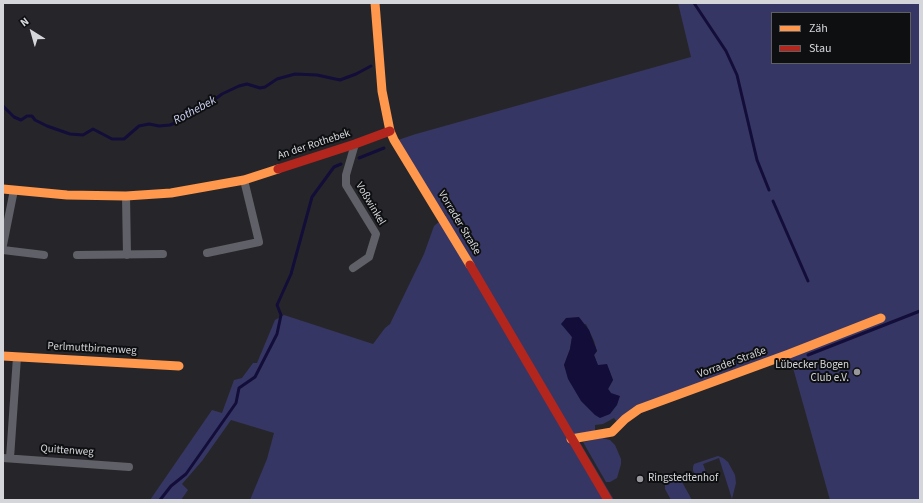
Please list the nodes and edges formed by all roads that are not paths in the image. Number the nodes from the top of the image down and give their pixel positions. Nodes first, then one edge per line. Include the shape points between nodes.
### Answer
1 (375, 3) edge
2 (390, 131) junction
3 (355, 144) junction
4 (244, 180) junction
5 (3, 189) edge
6 (14, 190) junction
7 (126, 196) junction
8 (3, 245) edge
9 (3, 250) edge
10 (207, 253) dead end
11 (163, 254) dead end
12 (44, 255) dead end
13 (78, 255) dead end
14 (127, 255) junction
15 (353, 268) dead end
16 (881, 318) dead end
17 (3, 356) edge
18 (17, 357) junction
19 (179, 366) dead end
20 (571, 439) junction
21 (6, 458) edge
22 (129, 467) dead end
23 (608, 500) edge

1 - 2 street, Vorrader Straße via 382,91
2 - 3 street, An der Rothebek
2 - 20 street, Vorrader Straße
3 - 4 street, An der Rothebek
3 - 15 street, Voßwinkel via 346,175 346,185 376,234 369,257
4 - 7 street, An der Rothebek via 171,193
4 - 10 street via 259,242
5 - 6 street, An der Rothebek
6 - 7 street, An der Rothebek via 67,195
6 - 8 street
7 - 14 street
9 - 12 street
11 - 14 street
13 - 14 street
16 - 20 street, Vorrader Straße via 639,409 612,432
17 - 18 street, Perlmuttbirnenweg
18 - 19 street, Perlmuttbirnenweg
18 - 21 street
20 - 23 street, Vorrader Straße
21 - 22 street, Quittenweg

